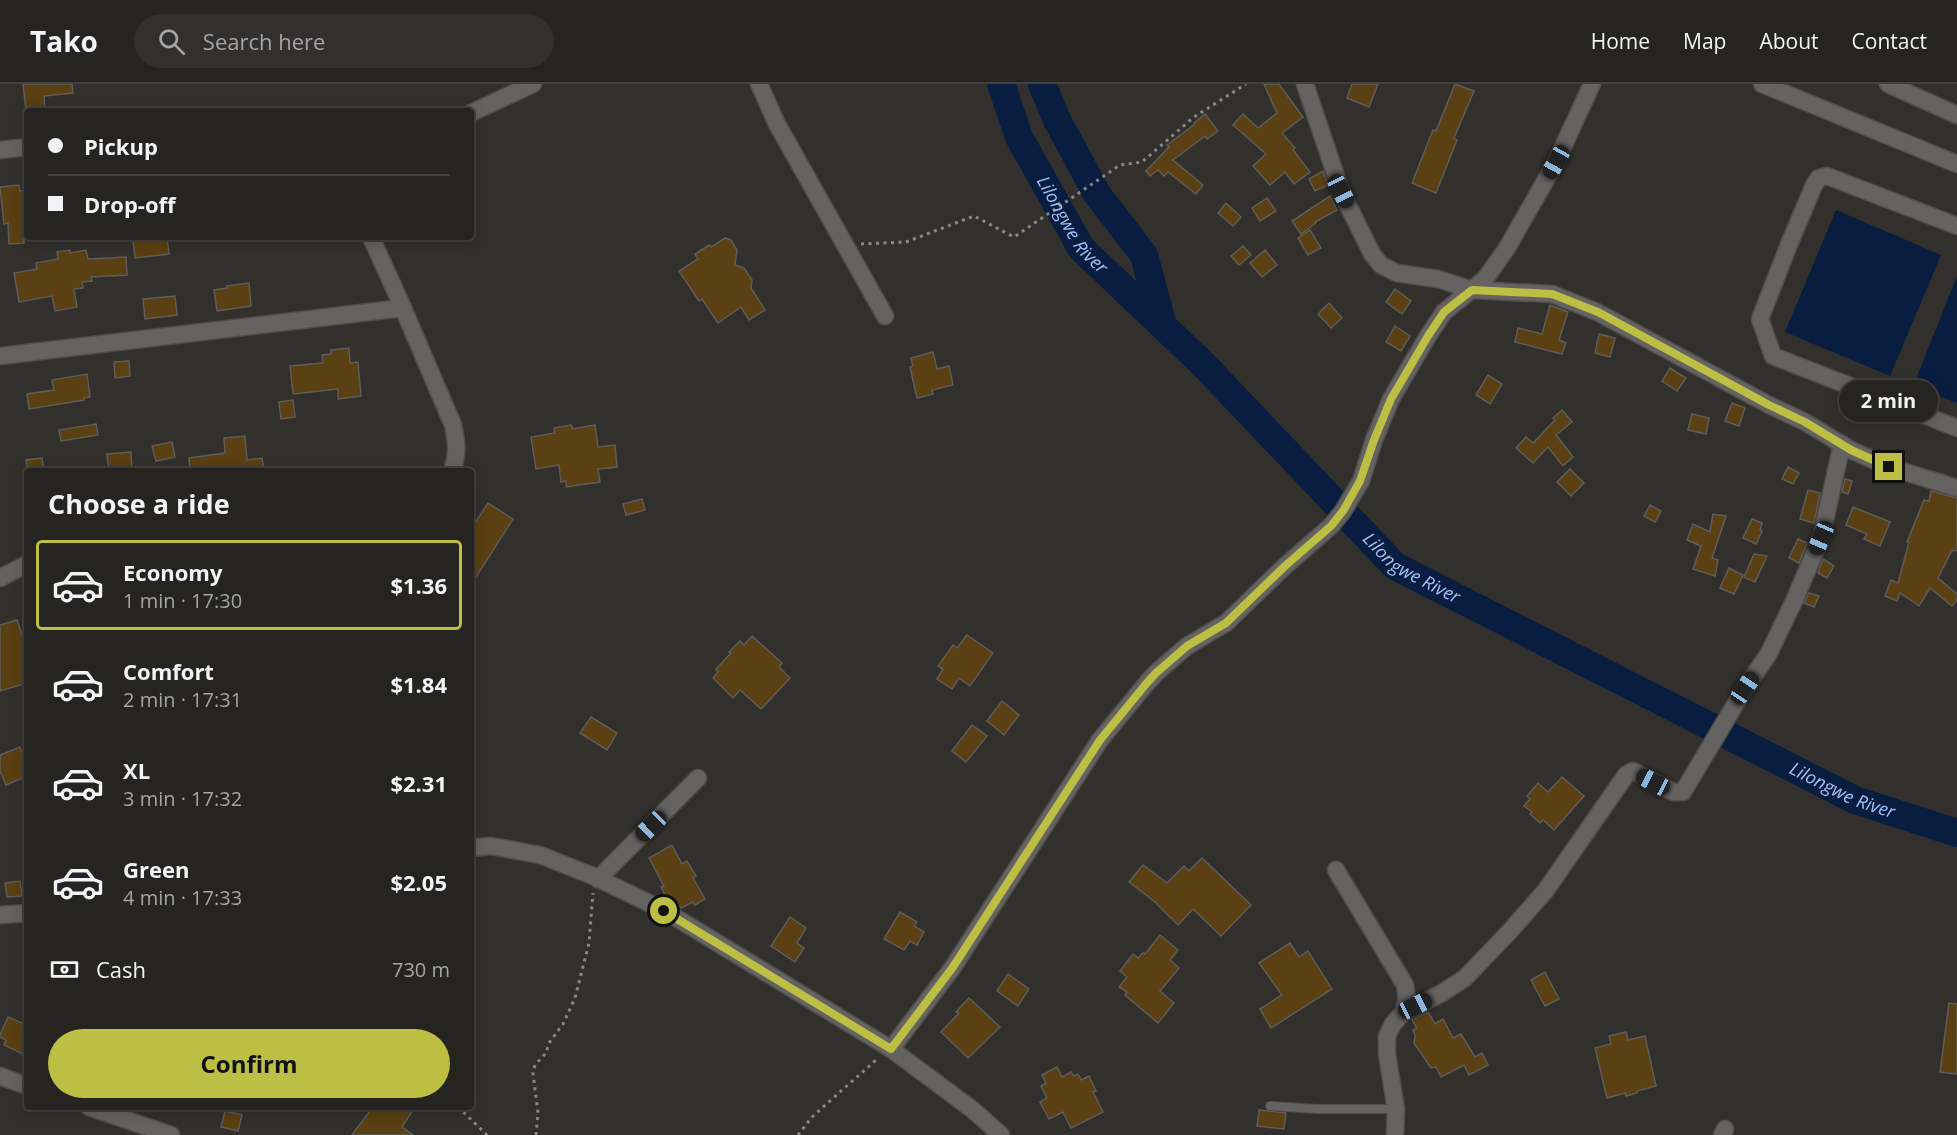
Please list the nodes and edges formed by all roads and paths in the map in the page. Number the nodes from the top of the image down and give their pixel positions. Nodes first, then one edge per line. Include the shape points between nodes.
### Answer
1 (533, 84) edge
2 (759, 84) edge
3 (1246, 84) edge
4 (1305, 84) edge
5 (1592, 84) edge
6 (1762, 84) edge
7 (1888, 84) edge
8 (474, 112) edge
9 (1957, 115) edge
10 (24, 147) edge
11 (0, 150) edge
12 (1957, 164) edge
13 (1957, 226) edge
14 (372, 240) edge
15 (844, 245) junction
16 (1472, 290) junction
17 (403, 308) junction
18 (885, 316) dead end
19 (0, 356) edge
20 (1957, 428) edge
21 (1842, 444) junction
22 (454, 468) edge
23 (1957, 488) edge
24 (24, 566) edge
25 (0, 578) edge
26 (698, 778) dead end
27 (474, 848) edge
28 (1336, 870) dead end
29 (598, 879) junction
30 (24, 913) edge
31 (0, 915) edge
32 (1403, 1013) junction
33 (891, 1049) junction
34 (0, 1076) edge
35 (24, 1085) edge
36 (1270, 1106) dead end
37 (1396, 1109) junction
38 (99, 1110) edge
39 (461, 1110) edge
40 (171, 1135) edge
41 (487, 1135) edge
42 (536, 1135) edge
43 (796, 1135) edge
44 (1001, 1135) edge
45 (1395, 1135) edge

1 - 8 street
2 - 15 street
3 - 15 path via 1194,117 1142,162 1120,165 1014,237 974,216 906,242
4 - 16 street via 1341,191 1372,254 1381,265 1397,273 1438,279
5 - 16 street via 1556,162 1507,248
6 - 12 street
7 - 9 street
10 - 11 street
13 - 20 street via 1827,176 1819,178 1760,319 1773,356
14 - 17 street
15 - 18 street
16 - 21 street via 1552,294 1598,312
16 - 33 street via 1444,312 1391,399 1360,481 1343,511 1226,623 1187,646 1146,684 1100,740 953,967
17 - 19 street
17 - 22 street via 453,425 458,454
21 - 23 street via 1889,467
21 - 32 street via 1821,538 1794,601 1768,655 1683,792 1673,792 1633,771 1626,775 1546,890 1510,931 1465,978
24 - 25 street
26 - 29 street
27 - 29 street via 491,846 540,855
28 - 32 street via 1406,985
29 - 33 street via 664,911
29 - 42 path via 592,896 589,943 575,998 533,1073 538,1113
30 - 31 street
32 - 37 street via 1387,1036 1386,1054
33 - 43 path
33 - 44 street
34 - 35 street
36 - 37 lane
37 - 45 street
38 - 40 street
39 - 41 path

